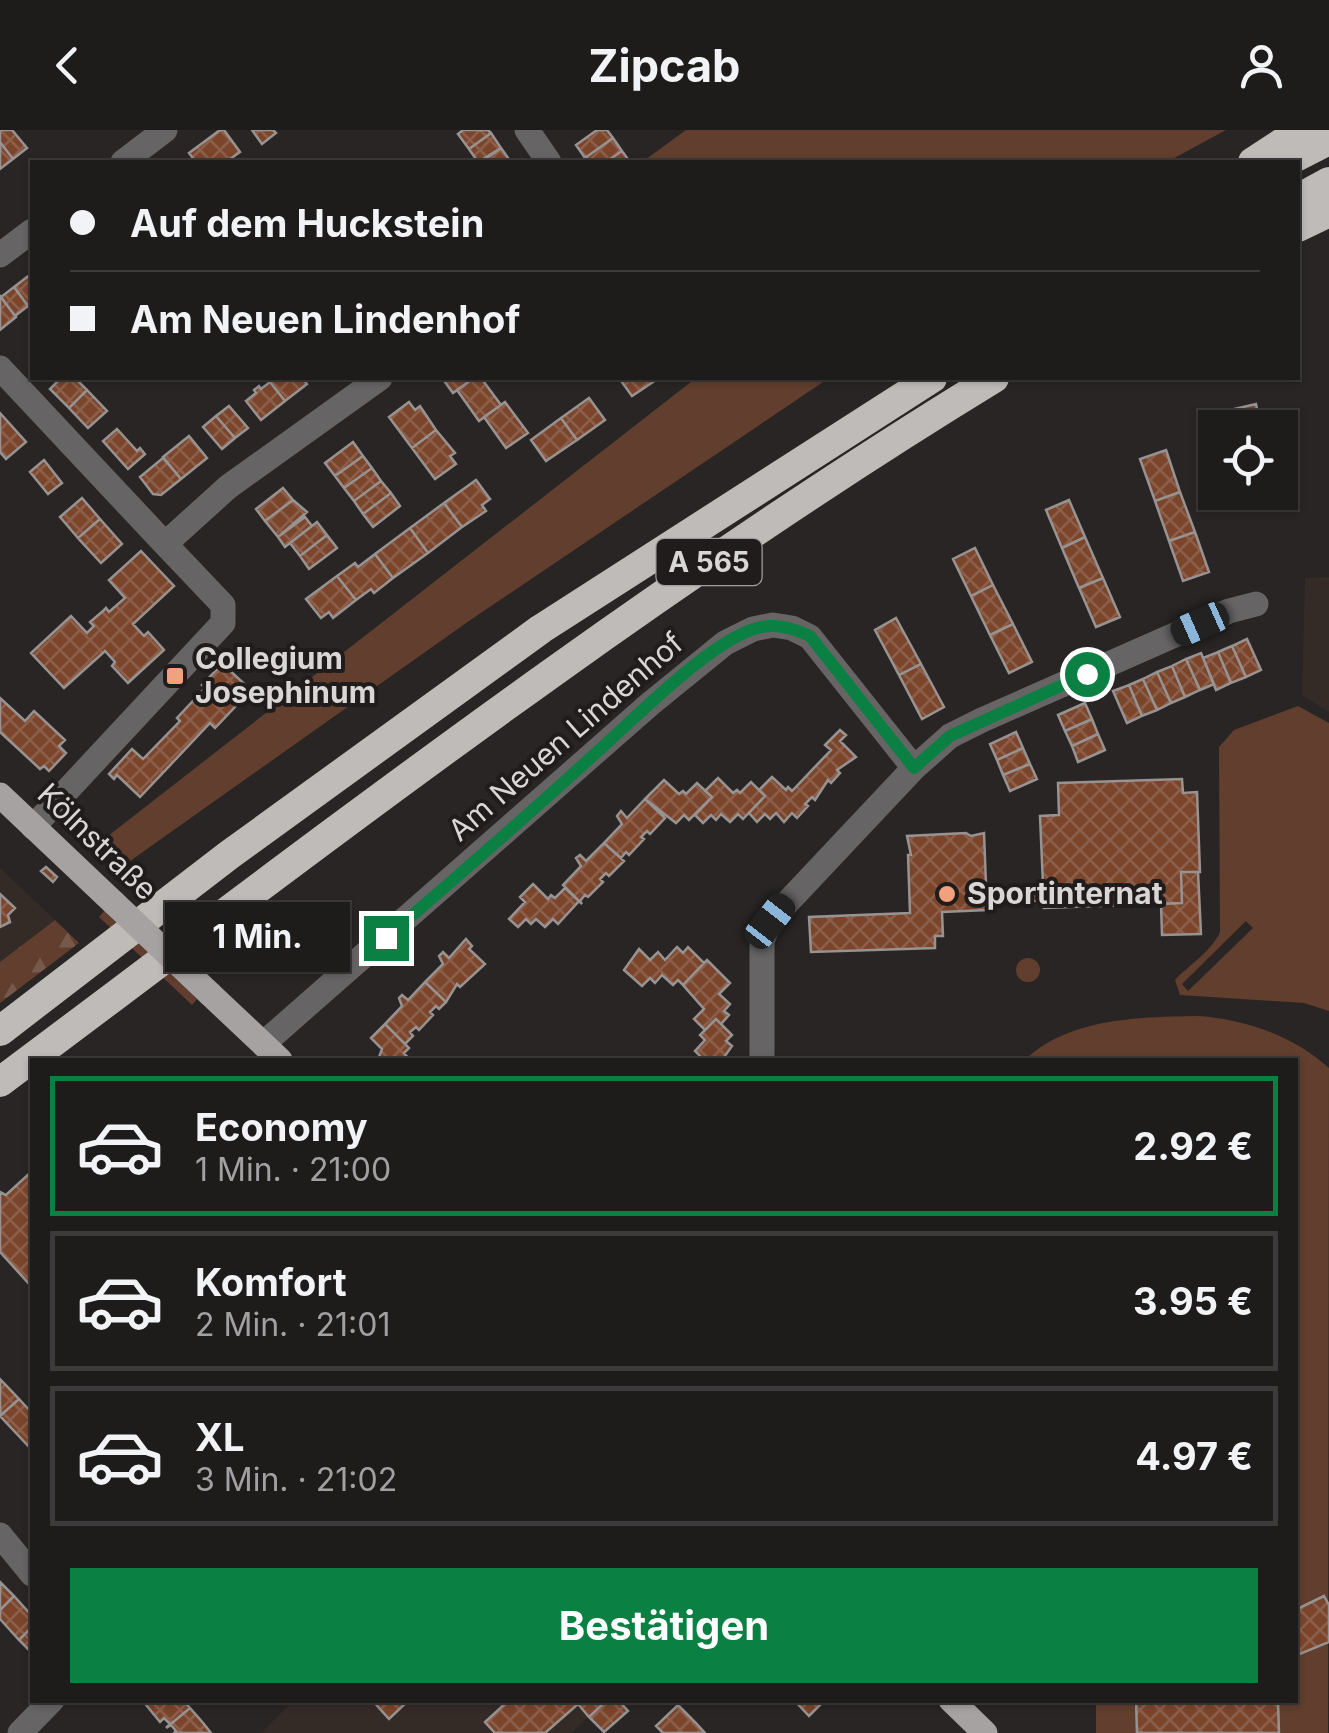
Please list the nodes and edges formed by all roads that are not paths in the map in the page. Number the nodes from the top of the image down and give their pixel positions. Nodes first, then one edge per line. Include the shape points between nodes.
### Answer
1 (165, 130) edge
2 (527, 130) edge
3 (1302, 130) edge
4 (1329, 140) edge
5 (125, 160) edge
6 (549, 160) edge
7 (1256, 160) edge
8 (1290, 160) edge
9 (1329, 182) edge
10 (1300, 198) edge
11 (1329, 212) edge
12 (1300, 227) edge
13 (30, 232) edge
14 (0, 255) edge
15 (0, 368) edge
16 (377, 380) edge
17 (929, 380) edge
18 (991, 380) edge
19 (165, 544) junction
20 (1256, 604) dead end
21 (914, 768) junction
22 (0, 795) edge
23 (33, 826) junction
24 (76, 1025) junction
25 (0, 1031) edge
26 (272, 1052) edge
27 (32, 1058) edge
28 (39, 1058) edge
29 (762, 1058) edge
30 (30, 1060) edge
31 (30, 1067) edge
32 (0, 1082) edge
33 (0, 1095) edge
34 (0, 1534) edge
35 (30, 1572) edge
36 (49, 1703) edge
37 (954, 1703) edge
38 (20, 1733) edge
39 (985, 1733) edge

1 - 5 street
2 - 6 street
3 - 7 highway
4 - 8 highway
9 - 10 highway
11 - 12 highway
13 - 14 street
15 - 19 street
16 - 19 street via 228,487
17 - 25 highway, A 565 via 667,545 436,702
18 - 24 highway, A 565 via 608,631
19 - 23 street via 223,605 223,624
20 - 21 street via 982,720 950,736
21 - 26 street, Am Neuen Lindenhof via 810,636 774,625 753,629 725,642 650,704
21 - 29 street via 770,921 762,941
22 - 23 main road, Kölnstraße
23 - 26 main road, Kölnstraße, bridge
24 - 27 highway, A 565
24 - 28 highway
30 - 32 highway, A 565
31 - 33 highway
34 - 35 street
36 - 38 street
37 - 39 main road

